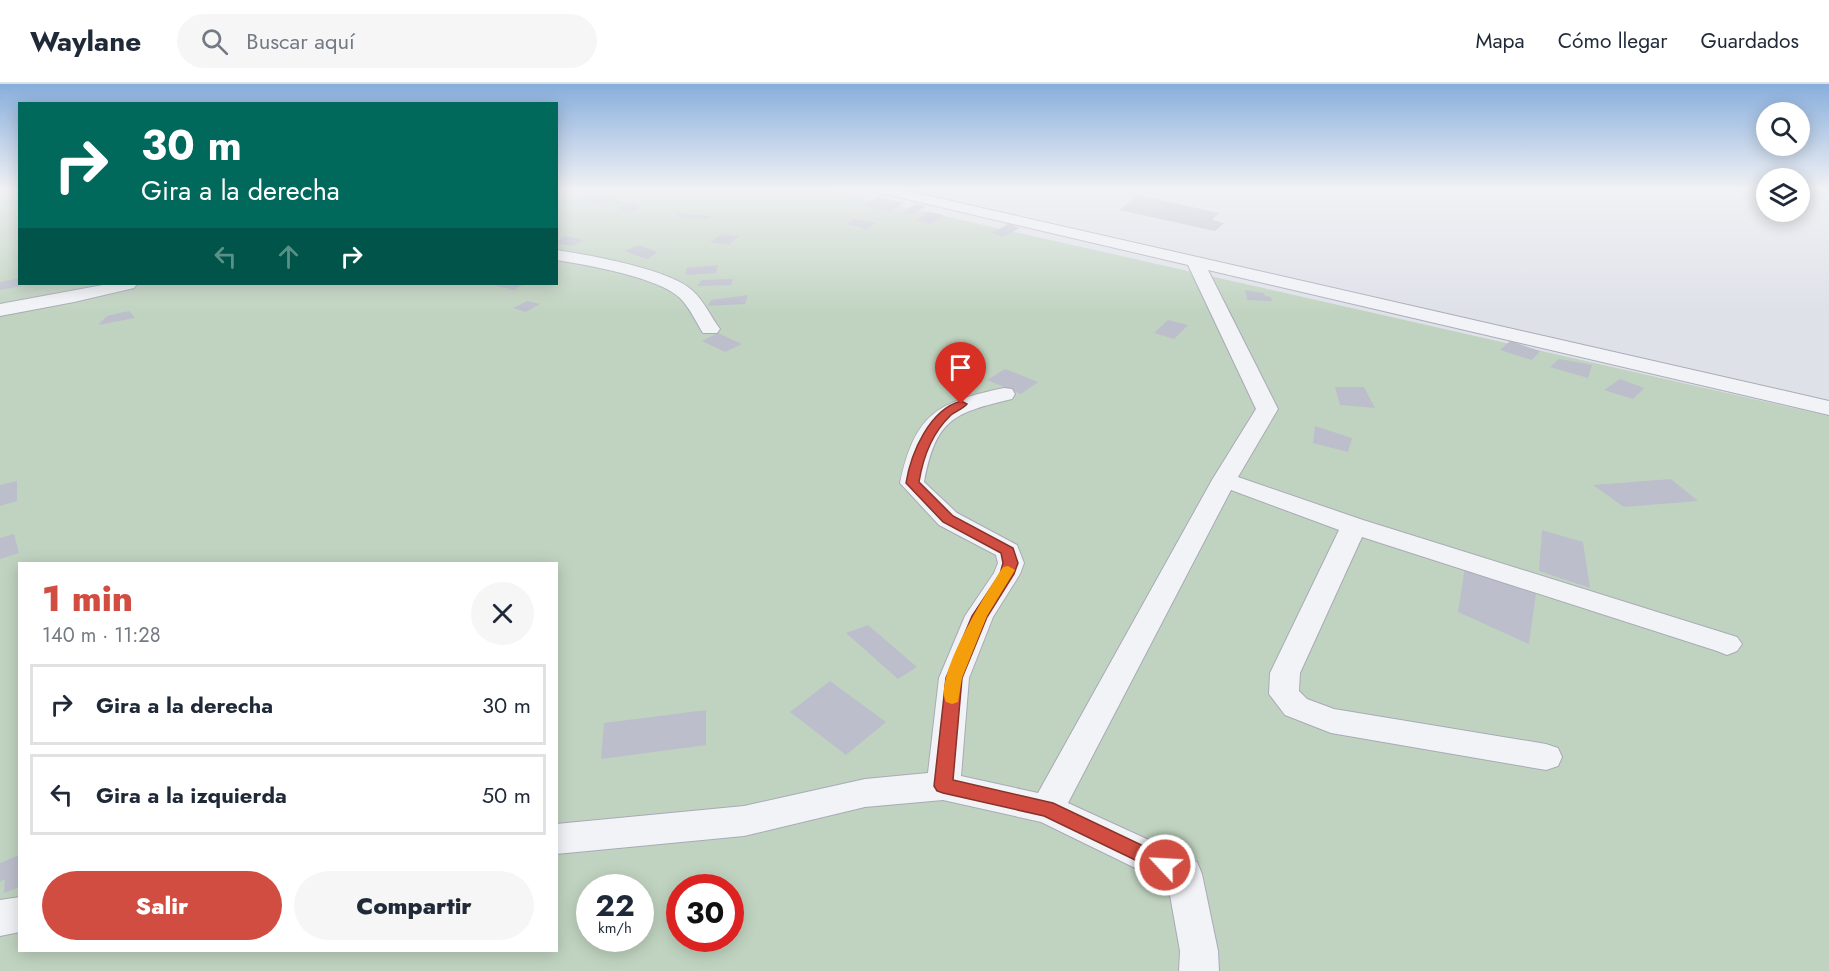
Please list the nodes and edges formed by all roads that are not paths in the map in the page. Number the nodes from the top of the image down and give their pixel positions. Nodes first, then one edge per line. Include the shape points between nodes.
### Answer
1 (1062, 230) edge
2 (558, 255) edge
3 (1195, 261) junction
4 (124, 285) edge
5 (0, 310) edge
6 (710, 329) dead end
7 (1004, 394) dead end
8 (1829, 408) edge
9 (1224, 480) junction
10 (1354, 526) junction
11 (1726, 644) dead end
12 (1546, 757) dead end
13 (943, 786) junction
14 (1047, 809) junction
15 (558, 839) edge
16 (18, 914) edge
17 (0, 918) edge
18 (1199, 971) edge

1 - 3 street
2 - 6 street via 596,261 672,285 686,294
3 - 8 street
3 - 9 street via 1267,409
4 - 5 street
7 - 13 street via 961,404 948,412 924,442 912,483 948,519 1008,551 1011,563 979,616 954,678
9 - 10 street
9 - 14 street
10 - 11 street
10 - 12 street via 1286,673 1284,694 1296,707 1331,721
13 - 14 street
13 - 15 street via 865,793 744,821
14 - 18 street via 1184,874 1199,951
16 - 17 street

